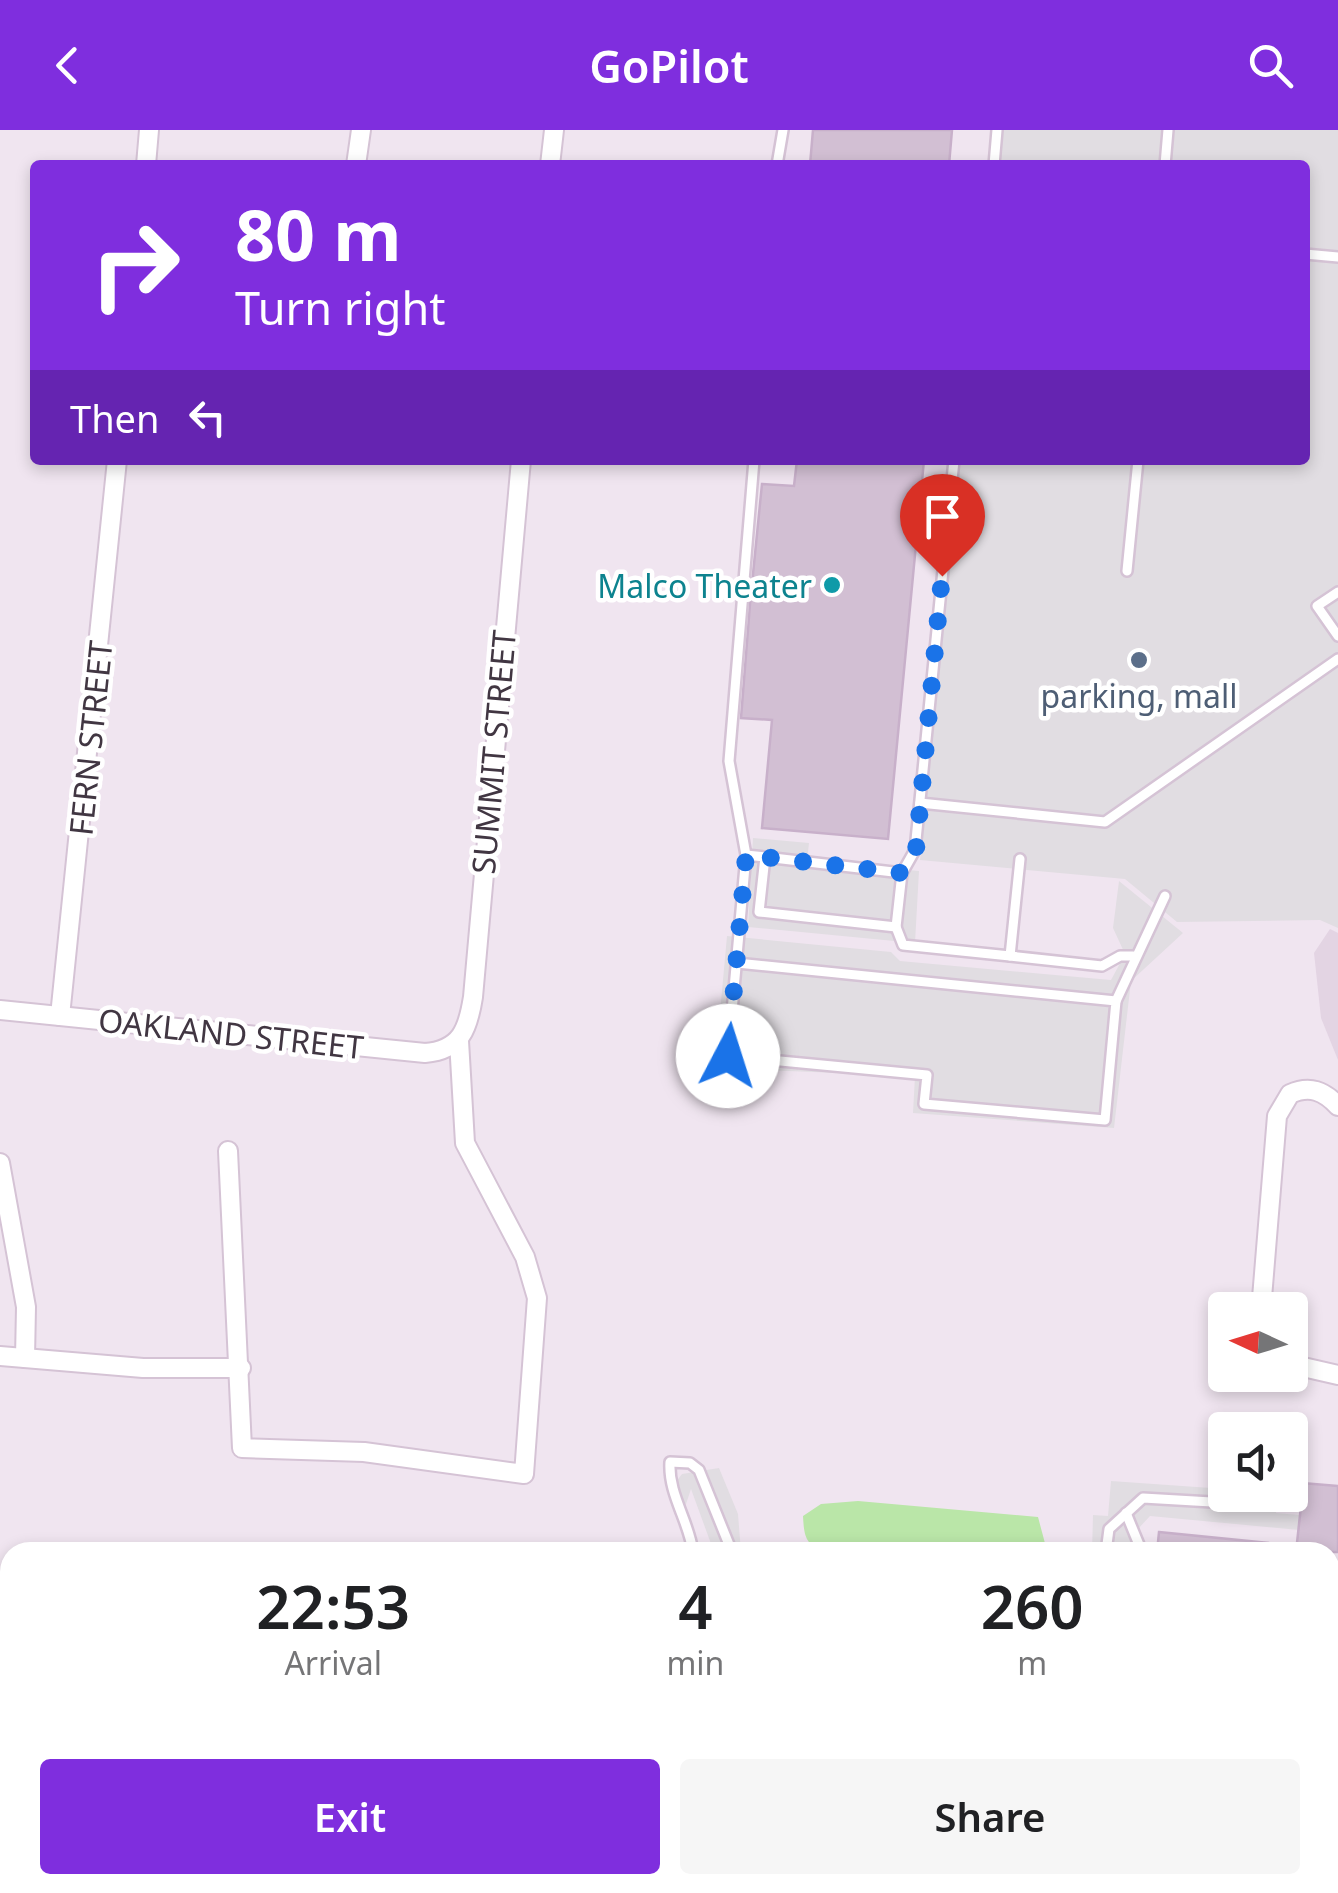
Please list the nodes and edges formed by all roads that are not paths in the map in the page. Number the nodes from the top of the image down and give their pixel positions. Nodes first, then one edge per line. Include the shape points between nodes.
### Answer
1 (150, 130) edge
2 (360, 130) edge
3 (554, 130) edge
4 (783, 130) edge
5 (998, 130) edge
6 (1168, 130) edge
7 (147, 160) edge
8 (357, 160) edge
9 (551, 160) edge
10 (778, 160) edge
11 (995, 160) edge
12 (1165, 160) edge
13 (1310, 254) edge
14 (1338, 257) edge
15 (116, 465) edge
16 (521, 465) edge
17 (754, 465) edge
18 (954, 465) edge
19 (1138, 465) edge
20 (1127, 571) dead end
21 (1338, 592) edge
22 (1338, 636) edge
23 (1338, 659) edge
24 (920, 804) junction
25 (746, 855) junction
26 (764, 857) junction
27 (1020, 860) dead end
28 (902, 873) junction
29 (1164, 896) dead end
30 (896, 927) junction
31 (1010, 956) junction
32 (1133, 956) junction
33 (736, 963) junction
34 (1116, 1001) junction
35 (0, 1010) edge
36 (60, 1016) junction
37 (458, 1041) junction
38 (1338, 1106) edge
39 (228, 1151) dead end
40 (0, 1163) edge
41 (1261, 1292) edge
42 (0, 1356) edge
43 (25, 1358) junction
44 (241, 1368) junction
45 (1308, 1368) edge
46 (1338, 1375) edge
47 (1208, 1502) edge
48 (1126, 1512) junction
49 (692, 1542) edge
50 (728, 1542) edge
51 (1107, 1542) edge
52 (1138, 1542) edge

1 - 7 street
2 - 8 street
3 - 9 street
4 - 10 lane
5 - 11 lane
6 - 12 lane
13 - 14 lane
15 - 36 street, FERN STREET
16 - 37 street, SUMMIT STREET via 473,997
17 - 25 lane via 728,761
18 - 24 lane
19 - 20 lane
21 - 22 lane via 1317,606
23 - 24 lane via 1104,822
24 - 28 lane via 916,850
25 - 26 lane
25 - 33 lane
26 - 28 lane
26 - 30 lane via 759,912
27 - 31 lane
28 - 30 lane
29 - 32 lane
30 - 31 lane via 903,945
31 - 32 lane via 1102,966
32 - 34 lane
33 - 34 lane
33 - 34 lane via 728,1056 926,1075 924,1104 1105,1120
35 - 36 street, OAKLAND STREET
36 - 37 street, OAKLAND STREET via 425,1052
37 - 44 street via 465,1142 525,1257 537,1298 524,1474 364,1452 242,1448
38 - 41 street via 1318,1090 1295,1091 1283,1103 1273,1137
39 - 44 street
40 - 43 street via 26,1307
42 - 43 street
43 - 44 street
45 - 46 street
47 - 48 lane via 1143,1498
48 - 51 lane via 1109,1529
48 - 52 lane
49 - 50 lane via 670,1462 690,1462 699,1470

